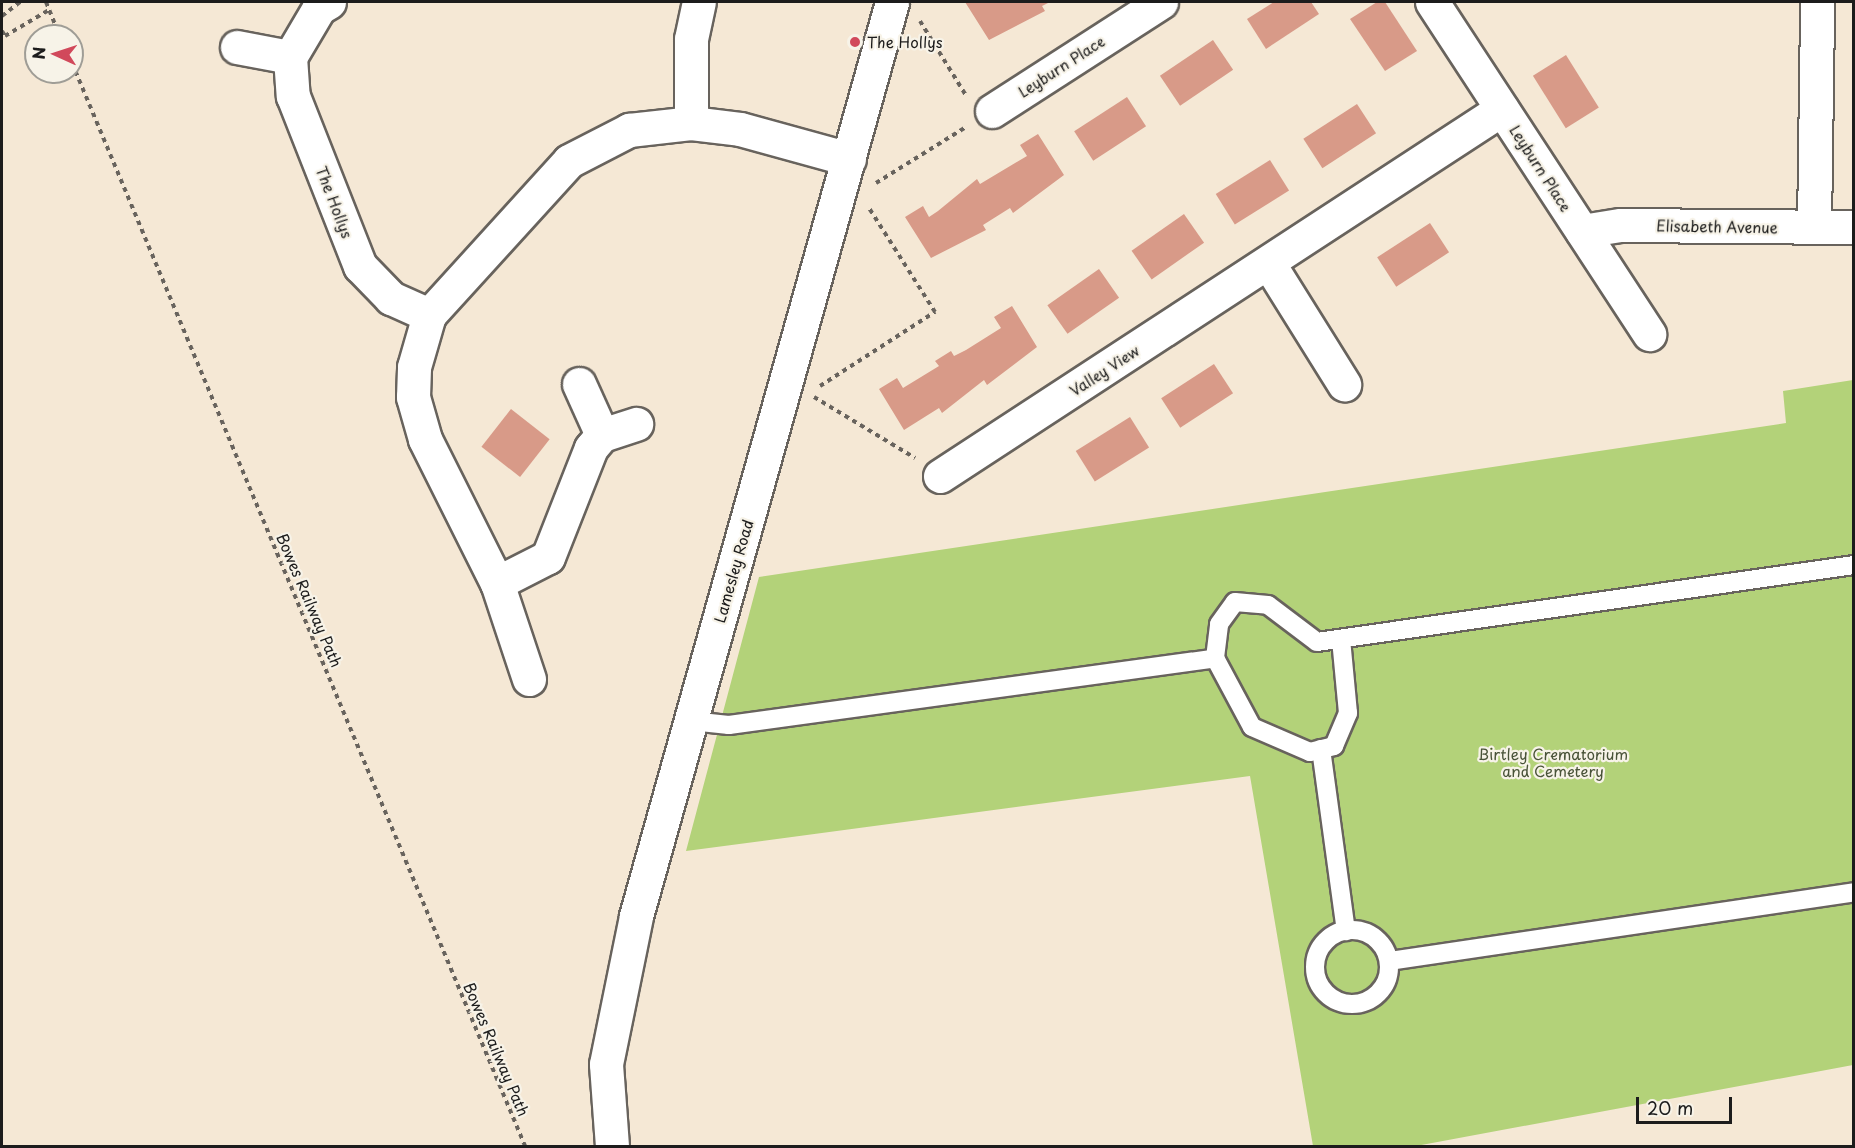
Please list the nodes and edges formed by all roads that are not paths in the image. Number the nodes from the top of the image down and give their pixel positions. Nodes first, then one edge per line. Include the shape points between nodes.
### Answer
1 (329, 2) edge
2 (699, 2) edge
3 (892, 2) edge
4 (1161, 2) edge
5 (1433, 2) edge
6 (1817, 2) edge
7 (237, 47) dead end
8 (290, 57) junction
9 (1502, 109) junction
10 (986, 115) road end
11 (691, 123) junction
12 (852, 181) junction
13 (1814, 227) junction
14 (1854, 227) edge
15 (1582, 231) junction
16 (1269, 264) junction
17 (429, 315) junction
18 (1649, 334) dead end
19 (579, 384) dead end
20 (1344, 384) dead end
21 (636, 424) dead end
22 (602, 435) junction
23 (940, 476) road end
24 (1854, 565) edge
25 (497, 583) junction
26 (1341, 639) junction
27 (1215, 658) junction
28 (529, 679) dead end
29 (691, 722) junction
30 (1321, 749) junction
31 (1854, 892) edge
32 (1346, 931) junction
33 (1389, 961) junction
34 (612, 1146) edge

1 - 8 street via 302,32
2 - 11 street via 691,39
3 - 12 street, Lamesley Road
4 - 10 street, Leyburn Place
5 - 9 street, Leyburn Place
6 - 13 street
7 - 8 street
8 - 17 street, The Hollys via 293,96 360,266 391,298
9 - 15 street, Leyburn Place
9 - 16 street, Valley View
11 - 12 street via 740,129
11 - 17 street via 629,130 569,161
12 - 29 street, Lamesley Road via 799,388
13 - 14 street, Elisabeth Avenue
13 - 15 street, Elisabeth Avenue via 1621,225
15 - 18 street, Leyburn Place
16 - 20 street
16 - 23 street, Valley View
17 - 25 street via 414,367 413,397 425,439
19 - 22 street
21 - 22 street
22 - 25 street via 584,462 558,543 549,557
24 - 26 lane
25 - 28 street
26 - 27 lane via 1317,642 1268,605 1235,602 1219,624
26 - 30 lane via 1348,712 1334,746
27 - 29 lane via 729,725
27 - 30 lane via 1252,727 1310,752
29 - 34 street, Lamesley Road via 636,916 606,1064
30 - 32 lane
31 - 33 lane
32 - 33 lane via 1375,938
32 - 33 lane via 1330,937 1316,956 1318,982 1336,1001 1361,1004 1374,998 1384,988

